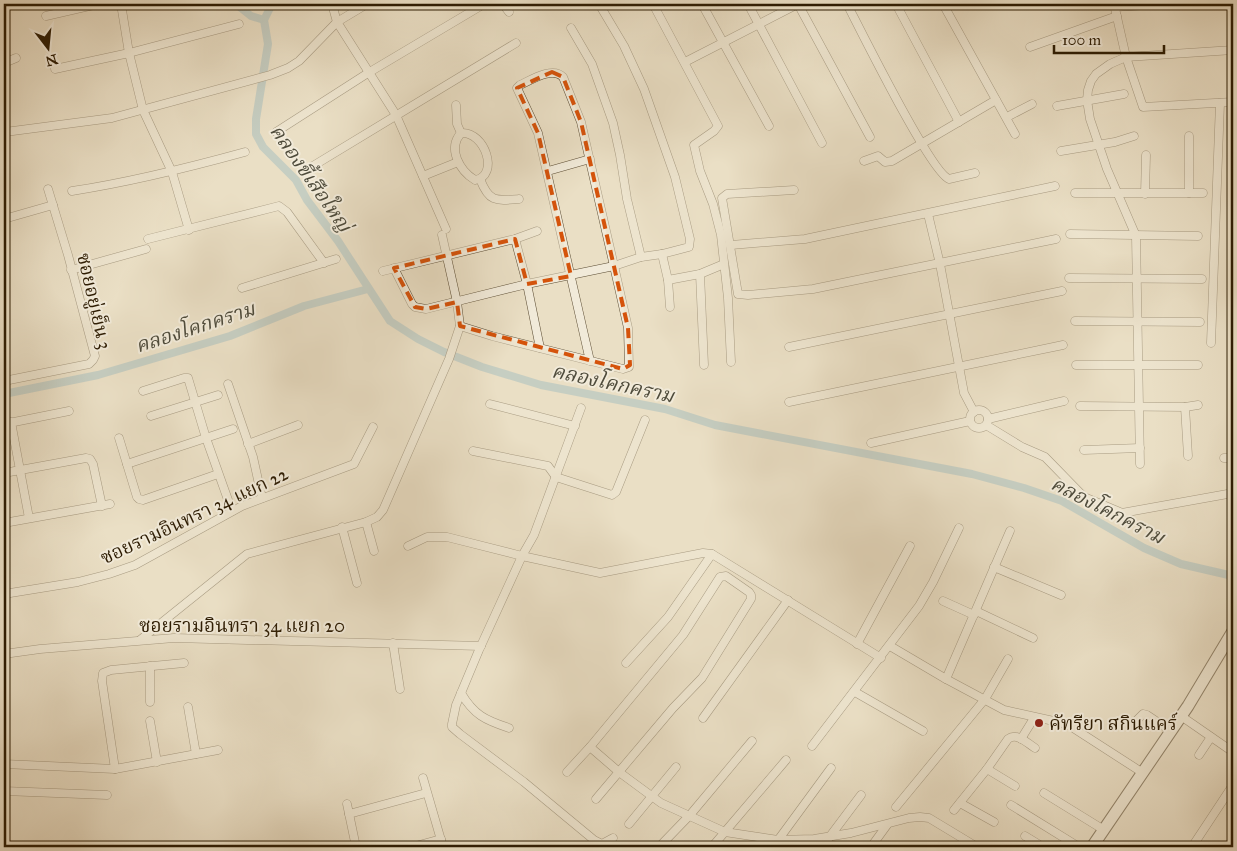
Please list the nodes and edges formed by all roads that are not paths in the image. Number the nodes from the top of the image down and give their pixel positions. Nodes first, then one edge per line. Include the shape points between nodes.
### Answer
1 (98, 4) edge
2 (121, 4) edge
3 (332, 4) edge
4 (367, 4) edge
5 (484, 4) edge
6 (503, 4) edge
7 (599, 4) edge
8 (652, 4) edge
9 (702, 4) edge
10 (748, 4) edge
11 (798, 4) edge
12 (846, 4) edge
13 (896, 4) edge
14 (943, 4) edge
15 (1166, 4) edge
16 (1114, 6) edge
17 (509, 12) dead end
18 (46, 16) dead end
19 (1117, 16) junction
20 (337, 22) junction
21 (759, 23) junction
22 (239, 24) dead end
23 (571, 28) dead end
24 (724, 42) junction
25 (516, 43) dead end
26 (1030, 47) dead end
27 (1233, 50) edge
28 (129, 53) junction
29 (1126, 57) junction
30 (16, 58) dead end
31 (685, 62) junction
32 (4, 63) edge
33 (55, 69) dead end
34 (368, 73) junction
35 (1124, 94) dead end
36 (996, 100) junction
37 (1087, 100) junction
38 (1233, 102) edge
39 (1220, 103) junction
40 (1032, 104) dead end
41 (456, 105) dead end
42 (1057, 106) dead end
43 (143, 110) junction
44 (396, 115) junction
45 (1007, 118) junction
46 (959, 122) junction
47 (769, 126) dead end
48 (4, 132) edge
49 (276, 132) dead end
50 (460, 133) junction
51 (1015, 134) dead end
52 (1134, 136) dead end
53 (1189, 136) dead end
54 (870, 137) dead end
55 (822, 143) dead end
56 (921, 144) junction
57 (1100, 144) junction
58 (1060, 150) dead end
59 (245, 152) dead end
60 (1146, 155) dead end
61 (590, 159) junction
62 (864, 161) dead end
63 (458, 162) junction
64 (548, 171) junction
65 (172, 172) junction
66 (303, 172) dead end
67 (975, 172) dead end
68 (423, 176) junction
69 (480, 179) junction
70 (1055, 186) dead end
71 (48, 189) dead end
72 (794, 190) dead end
73 (72, 191) dead end
74 (1075, 193) dead end
75 (1188, 193) junction
76 (1203, 193) dead end
77 (1118, 194) junction
78 (1145, 194) junction
79 (519, 199) dead end
80 (53, 205) junction
81 (928, 214) junction
82 (4, 219) edge
83 (189, 230) junction
84 (537, 231) dead end
85 (1070, 234) dead end
86 (1136, 236) junction
87 (1198, 236) dead end
88 (515, 239) junction
89 (1056, 239) dead end
90 (148, 240) dead end
91 (731, 245) junction
92 (146, 248) dead end
93 (662, 254) junction
94 (446, 255) junction
95 (641, 257) junction
96 (336, 259) dead end
97 (324, 263) junction
98 (724, 264) junction
99 (940, 264) junction
100 (614, 266) junction
101 (394, 268) junction
102 (72, 270) junction
103 (383, 271) dead end
104 (700, 274) junction
105 (571, 276) junction
106 (1069, 278) dead end
107 (1138, 279) junction
108 (1202, 279) dead end
109 (668, 280) junction
110 (526, 284) junction
111 (242, 288) dead end
112 (1062, 290) dead end
113 (457, 302) junction
114 (670, 307) dead end
115 (950, 315) junction
116 (1075, 321) dead end
117 (1138, 321) junction
118 (1200, 322) dead end
119 (460, 326) junction
120 (1211, 343) dead end
121 (1063, 344) dead end
122 (789, 347) dead end
123 (540, 348) junction
124 (590, 361) junction
125 (731, 362) dead end
126 (1076, 364) dead end
127 (1138, 364) junction
128 (704, 365) dead end
129 (1198, 365) dead end
130 (959, 366) junction
131 (4, 381) edge
132 (228, 384) dead end
133 (143, 391) dead end
134 (218, 395) dead end
135 (196, 401) junction
136 (1064, 401) dead end
137 (789, 402) dead end
138 (490, 404) dead end
139 (1198, 405) dead end
140 (1080, 406) dead end
141 (1138, 406) junction
142 (1185, 406) junction
143 (582, 408) dead end
144 (68, 411) dead end
145 (974, 412) junction
146 (151, 416) dead end
147 (644, 420) dead end
148 (970, 421) junction
149 (987, 422) junction
150 (7, 423) edge
151 (298, 426) dead end
152 (575, 426) junction
153 (373, 427) dead end
154 (233, 429) dead end
155 (119, 438) dead end
156 (206, 438) junction
157 (871, 443) dead end
158 (248, 444) junction
159 (1140, 448) junction
160 (1084, 450) dead end
161 (474, 451) dead end
162 (1188, 456) dead end
163 (1224, 458) dead end
164 (1233, 458) edge
165 (126, 464) junction
166 (1140, 464) dead end
167 (20, 470) junction
168 (4, 473) edge
169 (218, 474) junction
170 (556, 477) junction
171 (1233, 493) edge
172 (262, 498) junction
173 (232, 511) junction
174 (29, 518) junction
175 (366, 522) junction
176 (4, 523) edge
177 (342, 527) junction
178 (959, 528) dead end
179 (1010, 531) dead end
180 (408, 546) dead end
181 (910, 546) dead end
182 (374, 551) dead end
183 (712, 554) junction
184 (522, 556) junction
185 (994, 568) junction
186 (357, 583) dead end
187 (4, 594) edge
188 (1061, 595) dead end
189 (788, 600) junction
190 (943, 601) dead end
191 (975, 613) junction
192 (1233, 631) edge
193 (1033, 638) dead end
194 (140, 640) junction
195 (393, 643) junction
196 (857, 644) junction
197 (481, 646) junction
198 (890, 646) junction
199 (4, 654) edge
200 (881, 658) junction
201 (1008, 658) dead end
202 (184, 663) dead end
203 (626, 663) dead end
204 (150, 666) junction
205 (946, 679) junction
206 (400, 689) dead end
207 (855, 692) junction
208 (461, 693) junction
209 (985, 699) junction
210 (150, 702) dead end
211 (188, 707) dead end
212 (1181, 716) junction
213 (703, 718) dead end
214 (1034, 718) junction
215 (150, 720) dead end
216 (1137, 720) dead end
217 (509, 728) dead end
218 (924, 731) dead end
219 (1171, 731) junction
220 (1211, 737) junction
221 (1021, 739) junction
222 (752, 741) dead end
223 (812, 746) dead end
224 (590, 747) junction
225 (1035, 748) dead end
226 (218, 750) dead end
227 (1233, 752) edge
228 (196, 754) junction
229 (1199, 755) dead end
230 (786, 760) dead end
231 (157, 762) junction
232 (4, 764) edge
233 (676, 767) dead end
234 (832, 768) dead end
235 (987, 769) junction
236 (115, 770) junction
237 (566, 772) dead end
238 (619, 772) junction
239 (1143, 773) junction
240 (423, 778) dead end
241 (1233, 785) edge
242 (1015, 786) dead end
243 (4, 791) edge
244 (426, 793) junction
245 (1044, 793) dead end
246 (107, 795) dead end
247 (862, 795) dead end
248 (653, 797) junction
249 (596, 799) dead end
250 (960, 802) junction
251 (347, 804) dead end
252 (1011, 805) dead end
253 (896, 807) dead end
254 (954, 810) dead end
255 (349, 814) junction
256 (690, 815) junction
257 (994, 822) dead end
258 (629, 824) dead end
259 (887, 824) junction
260 (1104, 830) junction
261 (731, 833) junction
262 (1025, 836) dead end
263 (830, 837) junction
264 (613, 838) dead end
265 (778, 840) junction
266 (442, 843) edge
267 (4, 846) edge
268 (39, 847) edge
269 (356, 847) edge
270 (412, 847) edge
271 (659, 847) edge
272 (712, 847) edge
273 (773, 847) edge
274 (822, 847) edge
275 (871, 847) edge
276 (977, 847) edge
277 (1043, 847) edge
278 (1079, 847) edge
279 (1092, 847) edge
280 (1192, 847) edge

1 - 18 street
2 - 28 street
3 - 20 street
4 - 20 street
5 - 34 street
6 - 17 street
7 - 93 street via 644,89 675,177 690,245
8 - 31 street
9 - 24 street
10 - 21 street
11 - 21 street
11 - 54 street
12 - 56 street
13 - 46 street
14 - 36 street
15 - 16 street
16 - 19 street
19 - 26 street
19 - 29 street
20 - 34 street
20 - 43 street via 288,68
21 - 24 street
21 - 55 street
22 - 28 street
23 - 95 street via 592,64 613,123
24 - 31 street
24 - 47 street
25 - 44 street
27 - 29 street
28 - 33 street
28 - 43 street
29 - 37 street via 1096,74 1090,81
29 - 39 street via 1143,107
30 - 32 street
31 - 98 street via 718,126 694,145 721,235
34 - 44 street
34 - 49 street
35 - 37 street
36 - 45 street
36 - 46 street
37 - 42 street
37 - 57 street via 1090,119
38 - 39 street
39 - 120 street
40 - 45 street
41 - 50 street
43 - 48 street via 112,118
43 - 65 street
44 - 66 street
44 - 68 street
45 - 51 street
46 - 56 street
50 - 63 street via 455,145
50 - 69 street via 475,136 485,150 488,170
52 - 57 street
53 - 75 street
56 - 62 street via 890,162 884,162 878,156
56 - 67 street via 945,178
57 - 58 street
57 - 77 street via 1106,169
59 - 65 street
60 - 78 street
61 - 64 street
61 - 64 street via 581,122 563,77 552,72 517,88 538,133
61 - 100 street
63 - 68 street
63 - 69 street via 469,176
64 - 105 street
65 - 73 street
65 - 83 street
68 - 94 street via 444,232
69 - 79 street via 488,196 502,200
70 - 81 street
71 - 80 street, ซอยอยู่เย็น 3
72 - 91 street via 723,196
74 - 77 street
75 - 76 street
75 - 78 street
77 - 78 street
77 - 86 street
80 - 82 street
80 - 102 street, ซอยอยู่เย็น 3
81 - 91 street via 805,239
81 - 99 street
83 - 90 street
83 - 97 street via 279,206 287,212
84 - 88 street
85 - 86 street
86 - 87 street
86 - 107 street
88 - 94 street
88 - 110 street
89 - 99 street
91 - 99 street via 736,290 743,295 813,289
92 - 102 street
93 - 95 street
93 - 109 street
94 - 101 street
94 - 113 street
95 - 100 street
96 - 97 street
97 - 111 street
98 - 104 street
98 - 125 street
99 - 115 street
100 - 105 street
100 - 124 street via 628,328 630,365 624,369
101 - 103 street
101 - 113 street via 415,306 426,309
102 - 131 street, ซอยอยู่เย็น 3 via 95,356 93,360 89,364
104 - 109 street
104 - 128 street
105 - 110 street
105 - 124 street
106 - 107 street
107 - 108 street
107 - 117 street
109 - 114 street
110 - 113 street
110 - 123 street
112 - 115 street
113 - 119 street
115 - 122 street
115 - 130 street
116 - 117 street
117 - 118 street
117 - 127 street
119 - 123 street
119 - 175 street via 383,510
121 - 130 street
123 - 124 street
126 - 127 street
127 - 129 street
127 - 141 street
130 - 137 street
130 - 145 street via 964,393
132 - 158 street
133 - 135 street via 185,378
134 - 135 street
135 - 146 street
135 - 156 street
136 - 149 street
138 - 152 street
139 - 142 street
140 - 141 street
141 - 142 street
141 - 159 street
142 - 162 street
143 - 152 street
144 - 150 street
145 - 148 street
145 - 149 street via 986,414
147 - 170 street via 614,494
148 - 149 street via 976,428 982,428
148 - 157 street
149 - 171 street via 1045,457 1084,497 1118,512 1126,514
150 - 167 street
151 - 158 street
152 - 170 street
153 - 172 street, ซอยรามอินทรา 34 แยก 22 via 354,464
154 - 156 street
155 - 165 street
156 - 165 street
156 - 169 street
158 - 172 street
159 - 160 street
159 - 166 street
161 - 170 street via 548,466
163 - 164 street
165 - 169 street via 139,500
167 - 168 street
167 - 174 street
167 - 174 street via 86,458 93,464 106,505
169 - 173 street
170 - 184 street via 534,535
172 - 173 street, ซอยรามอินทรา 34 แยก 22
173 - 187 street, ซอยรามอินทรา 34 แยก 22 via 118,571 78,582
174 - 176 street
175 - 177 street
175 - 182 street
177 - 186 street
177 - 194 street via 246,554
178 - 198 street via 919,606
179 - 185 street
180 - 184 street via 427,537 448,537
181 - 196 street
183 - 184 street via 600,573
183 - 189 street
183 - 203 street via 668,617
184 - 197 street
185 - 188 street
185 - 191 street
189 - 196 street
189 - 213 street
190 - 191 street
191 - 193 street
191 - 205 street
192 - 212 street
194 - 195 street, ซอยรามอินทรา 34 แยก 20
194 - 199 street, ซอยรามอินทรา 34 แยก 20
195 - 197 street, ซอยรามอินทรา 34 แยก 20
195 - 206 street
196 - 200 street
197 - 208 street
198 - 200 street
198 - 205 street
200 - 207 street
201 - 209 street
202 - 204 street
204 - 210 street
204 - 236 street via 103,673
205 - 209 street
207 - 218 street
207 - 223 street
208 - 217 street via 479,716
208 - 264 street via 451,720 452,727 594,840 602,844
209 - 214 street via 1004,710
209 - 253 street
211 - 228 street
212 - 219 street
212 - 220 street
214 - 221 street
214 - 239 street via 1067,724
215 - 231 street
216 - 219 street via 1143,714
219 - 239 street
220 - 227 street
220 - 229 street
221 - 225 street
221 - 235 street via 1011,736
222 - 256 street
224 - 237 street
224 - 238 street
224 - 238 street via 683,635 720,577 726,576 749,592 751,599 702,678
226 - 228 street
228 - 231 street
230 - 261 street
231 - 236 street
232 - 236 street
233 - 248 street
234 - 265 street
235 - 242 street
235 - 250 street
238 - 248 street
238 - 249 street
239 - 260 street
240 - 244 street
241 - 280 street
243 - 246 street
244 - 255 street
244 - 266 street
245 - 260 street
247 - 263 street
248 - 256 street
248 - 258 street
250 - 254 street
250 - 257 street
251 - 255 street
252 - 278 street
255 - 269 street
256 - 261 street
256 - 271 street
259 - 263 street
259 - 275 street
259 - 276 street via 909,818 929,818
260 - 279 street
261 - 265 street
261 - 272 street
262 - 277 street
263 - 265 street
263 - 274 street
265 - 273 street
266 - 270 street
267 - 268 street

